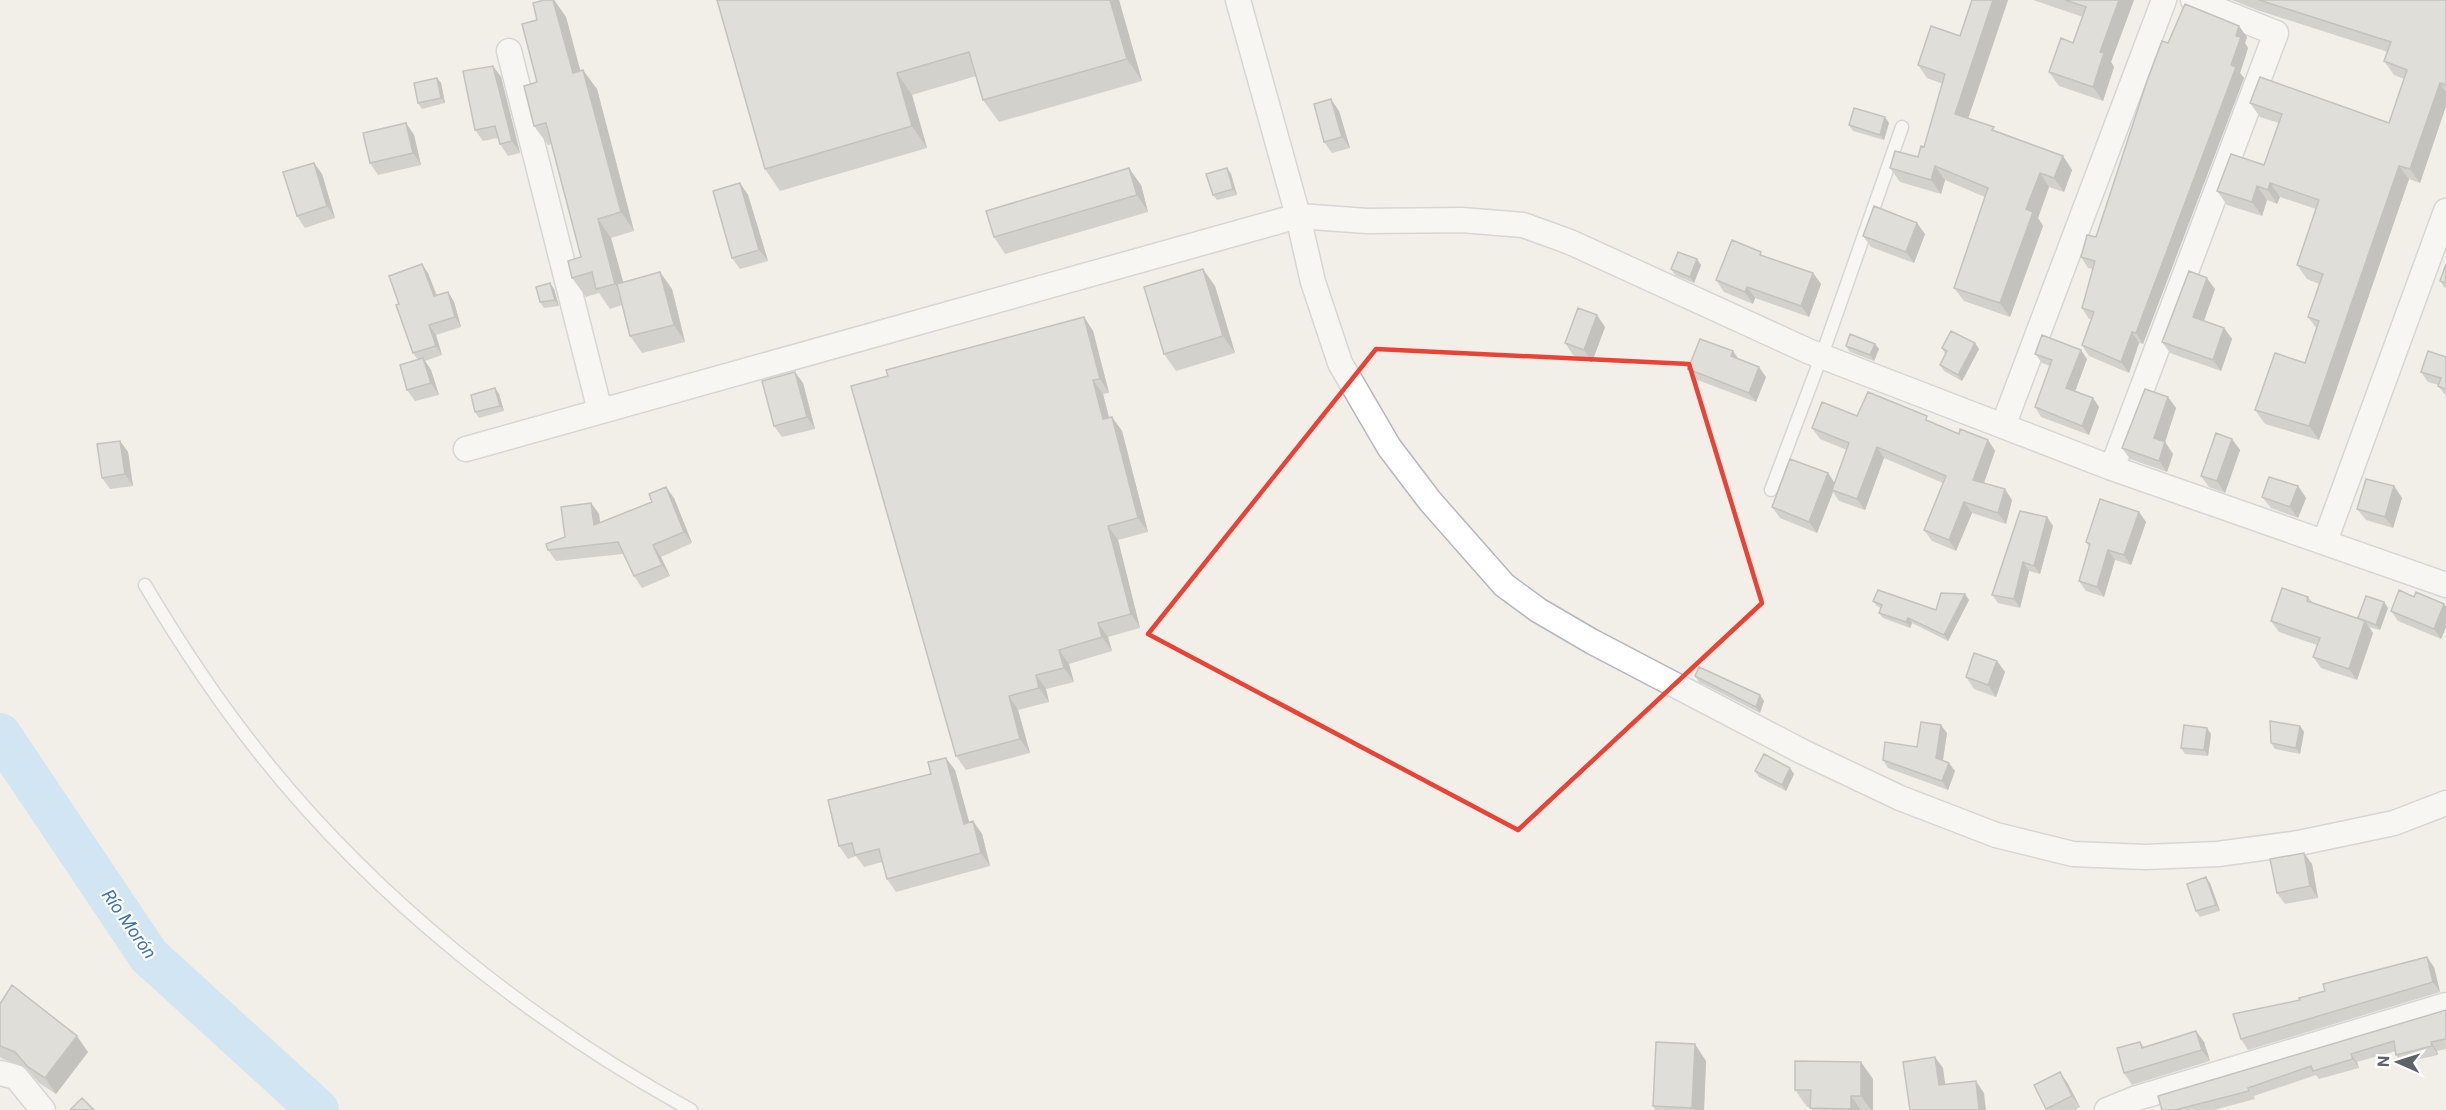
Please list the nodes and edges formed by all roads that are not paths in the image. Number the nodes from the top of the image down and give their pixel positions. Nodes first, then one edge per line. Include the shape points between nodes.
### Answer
1 (1238, 0) edge
2 (2164, 0) edge
3 (2193, 0) edge
4 (509, 51) dead end
5 (1902, 126) dead end
6 (2446, 211) edge
7 (1298, 216) junction
8 (1822, 356) junction
9 (600, 411) junction
10 (2003, 426) junction
11 (466, 449) dead end
12 (2112, 468) junction
13 (1771, 490) dead end
14 (2325, 541) junction
15 (145, 585) dead end
16 (2446, 585) edge
17 (2446, 803) edge
18 (2446, 1005) edge
19 (0, 1073) edge
20 (43, 1110) edge
21 (691, 1110) edge
22 (2107, 1110) edge

1 - 7 street
2 - 10 street
3 - 12 street via 2276,33
4 - 9 street
5 - 8 lane
6 - 14 street
7 - 8 street via 1523,225 1570,242
7 - 9 street
7 - 17 street via 1313,282 1340,363 1389,447 1430,501 1504,585 1591,641 1803,752 1900,798 1996,835 2073,854 2145,857 2265,848 2394,823
8 - 10 street
8 - 13 lane
9 - 11 street
10 - 12 street
12 - 14 street
14 - 16 street
15 - 21 lane via 193,663 261,756 361,865 454,948 543,1018 603,1059
18 - 22 street
19 - 20 street via 16,1077

